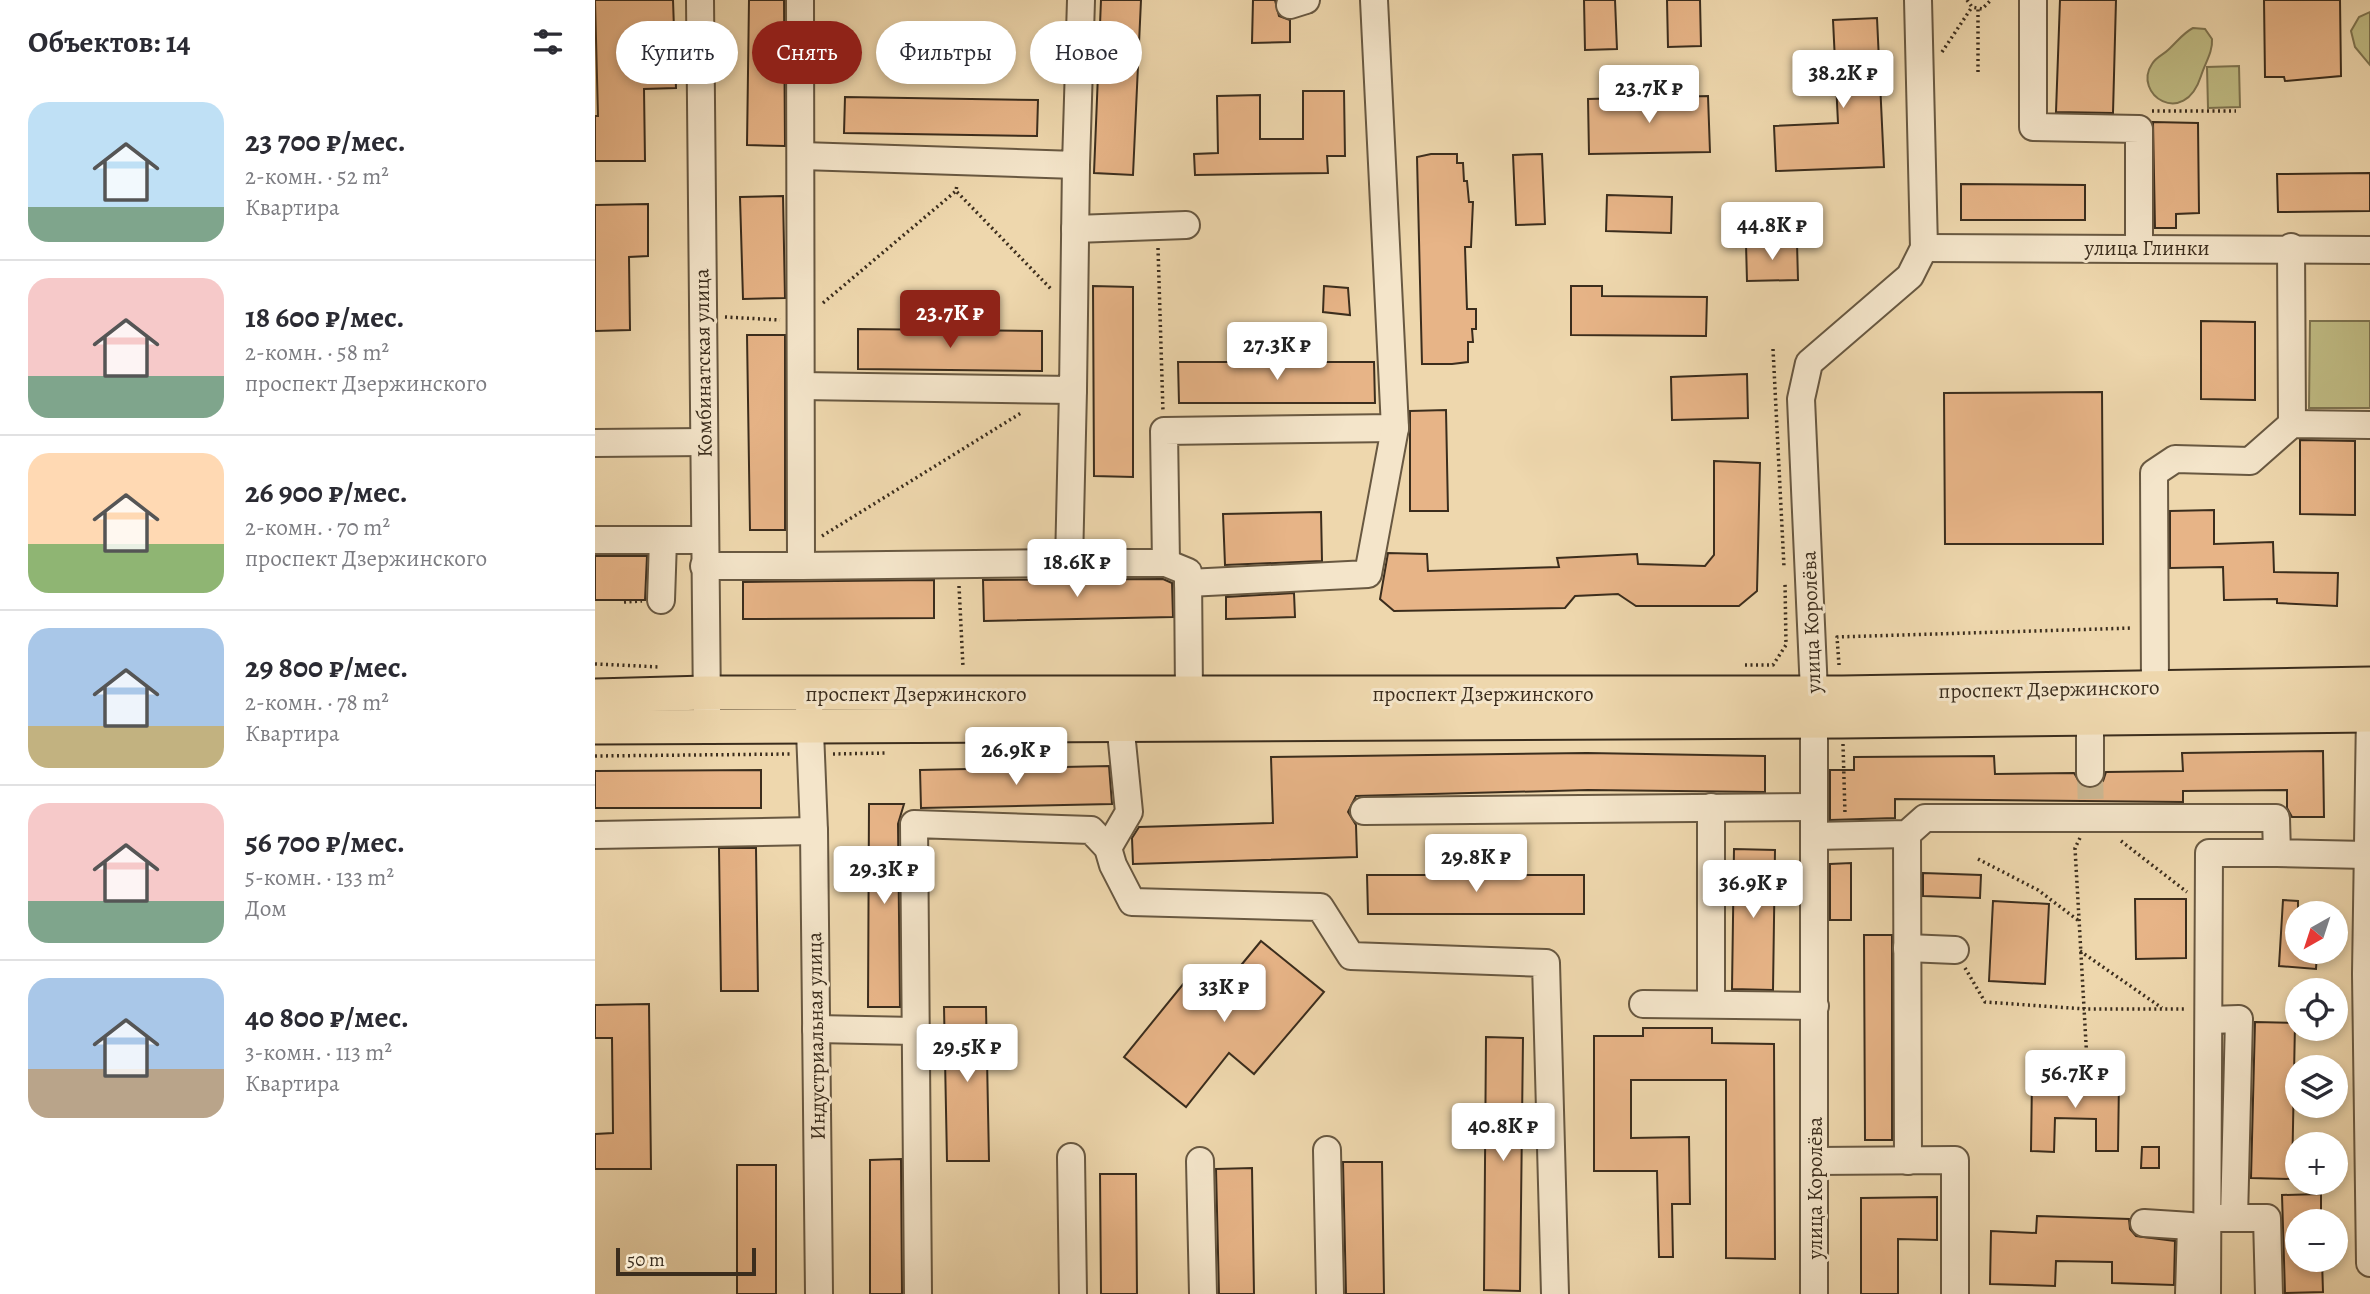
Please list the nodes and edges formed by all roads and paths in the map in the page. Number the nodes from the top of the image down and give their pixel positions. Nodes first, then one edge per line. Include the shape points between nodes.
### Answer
1 (700, 0) edge
2 (800, 0) edge
3 (1081, 0) edge
4 (1374, 0) edge
5 (1918, 0) edge
6 (1967, 0) edge
7 (1991, 0) edge
8 (2033, 0) edge
9 (1972, 7) junction
10 (1978, 9) junction
11 (1938, 58) dead end
12 (1978, 72) dead end
13 (2236, 111) dead end
14 (2143, 129) junction
15 (802, 156) junction
16 (957, 161) junction
17 (1076, 165) junction
18 (956, 191) junction
19 (1186, 225) dead end
20 (1157, 226) junction
21 (1075, 229) junction
22 (2291, 247) junction
23 (1924, 248) junction
24 (2139, 248) junction
25 (2370, 250) edge
26 (1075, 313) junction
27 (703, 316) junction
28 (801, 322) junction
29 (1773, 349) dead end
30 (801, 386) junction
31 (1073, 390) junction
32 (1023, 411) dead end
33 (2292, 424) junction
34 (2370, 425) edge
35 (1395, 428) junction
36 (1164, 431) junction
37 (704, 442) junction
38 (595, 443) edge
39 (595, 540) edge
40 (663, 540) junction
41 (704, 553) junction
42 (801, 557) junction
43 (1069, 563) junction
44 (1166, 563) junction
45 (958, 564) junction
46 (1188, 583) junction
47 (661, 600) dead end
48 (2155, 627) junction
49 (595, 664) edge
50 (1732, 665) dead end
51 (1839, 665) dead end
52 (976, 668) dead end
53 (2370, 684) edge
54 (2155, 687) junction
55 (1189, 695) junction
56 (595, 696) edge
57 (707, 696) junction
58 (1814, 706) junction
59 (809, 709) junction
60 (2370, 715) edge
61 (2089, 718) junction
62 (1120, 722) junction
63 (595, 727) edge
64 (1843, 744) dead end
65 (2090, 773) tunnel mouth
66 (1711, 807) junction
67 (1814, 807) junction
68 (1364, 811) dead end
69 (2090, 816) junction
70 (814, 831) junction
71 (1907, 834) junction
72 (595, 835) edge
73 (1846, 835) junction
74 (1814, 836) junction
75 (1108, 848) junction
76 (2277, 853) junction
77 (2366, 855) junction
78 (1979, 859) dead end
79 (2209, 909) junction
80 (2079, 921) junction
81 (1907, 948) junction
82 (1955, 950) joint
83 (2080, 951) junction
84 (2368, 974) edge
85 (1643, 1004) dead end
86 (1711, 1004) junction
87 (1815, 1006) junction
88 (2085, 1009) junction
89 (2163, 1009) junction
90 (2210, 1015) junction
91 (816, 1029) junction
92 (915, 1031) junction
93 (2088, 1079) dead end
94 (2368, 1126) edge
95 (1328, 1150) dead end
96 (1071, 1157) dead end
97 (1201, 1161) dead end
98 (1815, 1161) junction
99 (1908, 1161) junction
100 (2221, 1218) junction
101 (2144, 1223) dead end
102 (2370, 1264) edge
103 (819, 1294) edge
104 (918, 1294) edge
105 (1073, 1294) edge
106 (1203, 1294) edge
107 (1330, 1294) edge
108 (1555, 1294) edge
109 (1814, 1294) edge
110 (1955, 1294) edge
111 (2189, 1294) edge
112 (2207, 1294) edge
113 (2269, 1294) edge

1 - 27 street, Комбинатская улица
2 - 15 street
3 - 17 street
4 - 35 street
5 - 23 street
6 - 9 path
7 - 10 path
8 - 14 street via 2033,127
9 - 10 path
9 - 11 path
10 - 12 path
13 - 14 path via 2139,112
14 - 24 street
15 - 16 street
15 - 28 street
16 - 17 street
16 - 18 path
17 - 21 street
18 - 26 path
18 - 28 path
19 - 20 street
20 - 21 street
20 - 36 path
21 - 26 street
22 - 24 street, улица Глинки
22 - 25 street, улица Глинки
22 - 33 street
23 - 24 street, улица Глинки
23 - 58 street, улица Королёва via 1910,276 1809,363 1801,399
26 - 31 street
27 - 28 path
27 - 37 street, Комбинатская улица
28 - 30 street
29 - 50 path via 1786,645 1773,665
30 - 31 street
30 - 42 street
31 - 43 street
32 - 42 path
33 - 34 street
33 - 48 street via 2251,461 2175,459 2154,473
35 - 36 street
35 - 46 street via 1369,574
36 - 44 street
37 - 38 street
37 - 41 street, Комбинатская улица
39 - 40 street
40 - 41 street
40 - 47 street
41 - 42 street
41 - 57 street, Комбинатская улица
42 - 45 street
43 - 44 street
43 - 45 street
44 - 46 street via 1188,572
45 - 52 path via 963,667
46 - 55 street
48 - 51 path via 1837,637
48 - 54 street
49 - 57 path
53 - 54 main road, проспект Дзержинского
54 - 58 main road, проспект Дзержинского
55 - 58 main road, проспект Дзержинского
55 - 59 main road, проспект Дзержинского
56 - 57 main road, проспект Дзержинского
57 - 59 main road, проспект Дзержинского
57 - 63 main road, проспект Дзержинского
58 - 61 main road, проспект Дзержинского
58 - 62 main road, проспект Дзержинского
58 - 67 street, улица Королёва
59 - 62 main road, проспект Дзержинского
59 - 70 street, Индустриальная улица
60 - 61 main road, проспект Дзержинского
60 - 77 street
61 - 65 street
62 - 75 street via 1129,812
64 - 73 path
66 - 67 street
66 - 68 street
66 - 86 street
67 - 74 street, улица Королёва
69 - 71 street via 1925,818
69 - 76 street via 2276,818
69 - 79 path
69 - 80 path via 2075,848
70 - 72 street
70 - 91 street, Индустриальная улица
71 - 73 street
71 - 81 street
73 - 74 street
74 - 87 street, улица Королёва
75 - 92 street via 1091,830 914,824
75 - 108 street via 1132,902 1320,907 1351,956 1546,963
76 - 77 street
76 - 79 street via 2209,853
77 - 84 street
78 - 80 path via 2038,890
79 - 90 street
80 - 83 path
81 - 82 street
81 - 99 street
82 - 88 path via 1985,1002
83 - 88 path
83 - 89 path
84 - 94 street
85 - 86 street
86 - 87 street
87 - 98 street, улица Королёва
88 - 89 path
88 - 93 path
89 - 90 path
90 - 100 street
91 - 92 street
91 - 103 street, Индустриальная улица
92 - 104 street
94 - 102 street
95 - 107 street
96 - 105 street
97 - 106 street
98 - 99 street
98 - 109 street, улица Королёва
99 - 110 street via 1955,1160
100 - 112 street
100 - 113 street via 2267,1218
101 - 111 street via 2191,1226

